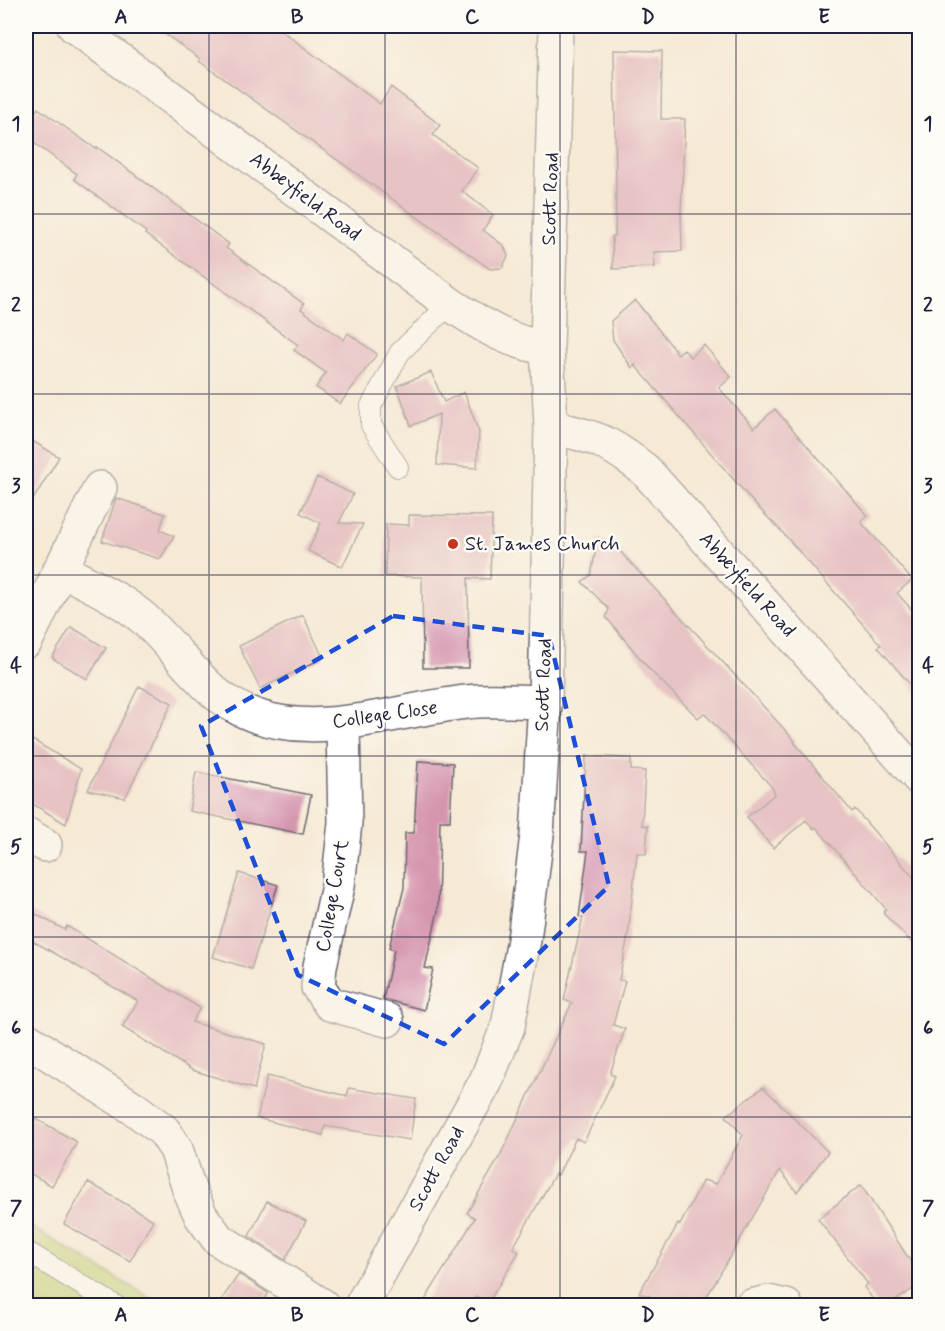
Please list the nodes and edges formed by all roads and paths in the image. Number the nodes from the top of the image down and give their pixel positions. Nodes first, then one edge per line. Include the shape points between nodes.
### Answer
1 (74, 26) edge
2 (550, 26) edge
3 (450, 304) junction
4 (547, 348) junction
5 (551, 427) junction
6 (398, 467) dead end
7 (100, 488) dead end
8 (60, 569) junction
9 (26, 641) edge
10 (545, 702) junction
11 (343, 725) junction
12 (920, 779) edge
13 (387, 1020) dead end
14 (26, 1039) edge
15 (26, 1251) edge
16 (116, 1305) edge
17 (323, 1305) edge
18 (361, 1305) edge

1 - 3 street, Abbeyfield Road
2 - 4 street, Scott Road
3 - 4 street, Abbeyfield Road via 501,336
3 - 6 lane via 400,352 371,406 371,425
4 - 5 street, Scott Road
5 - 10 street, Scott Road
5 - 12 street, Abbeyfield Road via 595,436 618,448 645,470
7 - 8 street
8 - 9 street
8 - 11 street, College Close via 107,593 142,618 227,701 251,714 291,723
10 - 11 street, College Close via 468,702
10 - 18 street, Scott Road via 537,835 508,1026 486,1081
11 - 13 street, College Court via 345,823 338,886 318,987 330,1004
14 - 17 street via 164,1131 176,1149 201,1216 218,1239
15 - 16 lane

